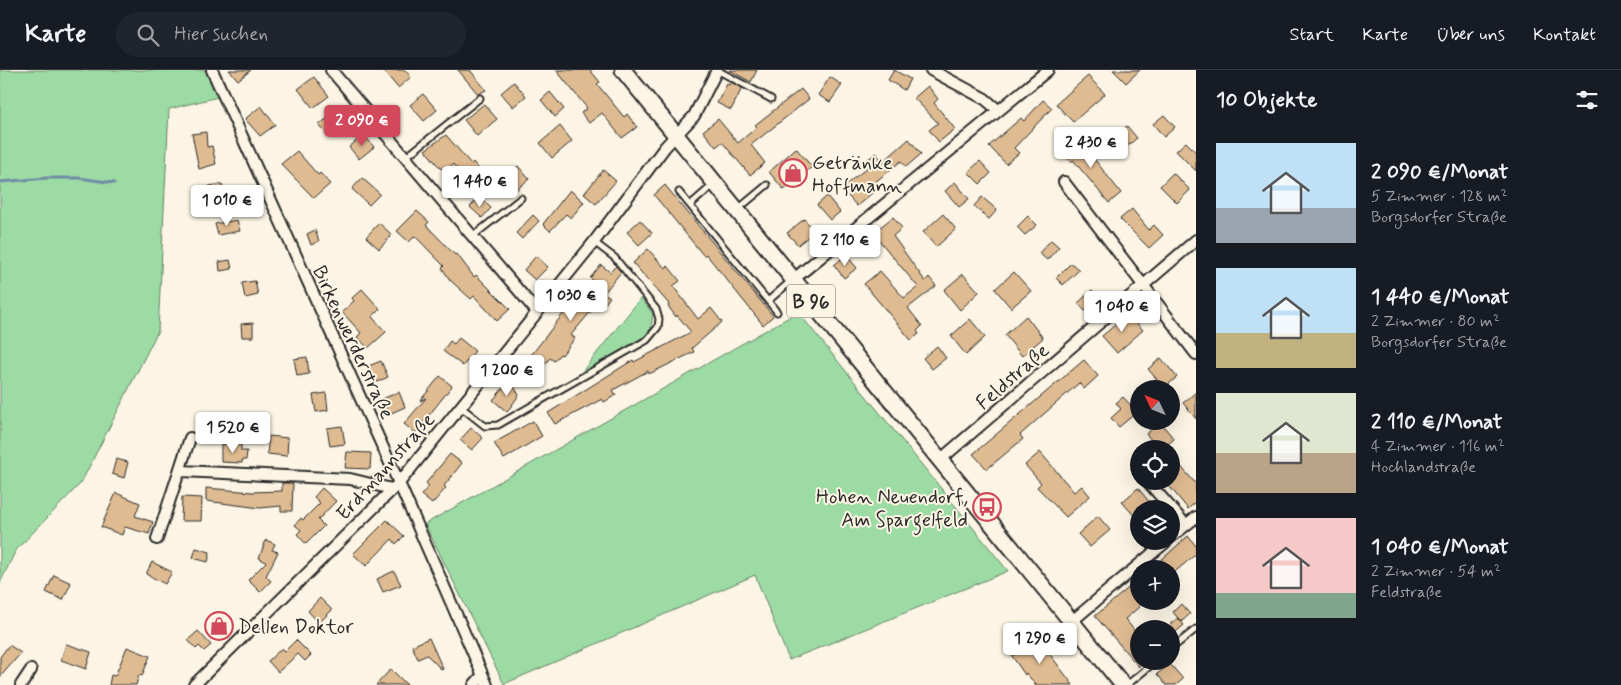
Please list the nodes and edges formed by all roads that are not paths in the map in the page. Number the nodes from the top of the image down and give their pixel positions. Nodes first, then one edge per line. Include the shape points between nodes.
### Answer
1 (212, 70) edge
2 (331, 70) edge
3 (623, 70) edge
4 (717, 70) edge
5 (931, 70) edge
6 (1048, 70) edge
7 (480, 98) dead end
8 (771, 99) dead end
9 (998, 110) junction
10 (676, 135) junction
11 (406, 158) junction
12 (1064, 182) dead end
13 (715, 183) junction
14 (767, 185) dead end
15 (679, 192) dead end
16 (521, 198) dead end
17 (690, 205) junction
18 (737, 210) junction
19 (473, 236) junction
20 (1196, 240) edge
21 (594, 242) junction
22 (794, 279) junction
23 (1143, 286) junction
24 (768, 301) junction
25 (538, 312) junction
26 (777, 312) dead end
27 (1196, 354) edge
28 (461, 407) junction
29 (190, 438) dead end
30 (940, 460) junction
31 (181, 471) junction
32 (396, 486) junction
33 (1155, 490) edge
34 (1196, 517) edge
35 (1186, 525) junction
36 (1180, 530) edge
37 (157, 539) dead end
38 (1156, 550) edge
39 (1071, 622) junction
40 (1196, 629) edge
41 (1180, 642) edge
42 (31, 670) dead end
43 (1144, 670) edge
44 (484, 681) edge
45 (21, 685) edge
46 (194, 685) edge
47 (474, 685) edge
48 (1125, 685) edge

1 - 32 street, Birkenwerderstraße
2 - 11 street
3 - 10 main road, B 96
4 - 8 lane
4 - 10 street, Erdmannstraße via 694,116
5 - 9 street
6 - 9 street
7 - 11 lane
9 - 22 street
10 - 13 main road, B 96
10 - 21 street, Erdmannstraße
11 - 19 street
12 - 23 street
13 - 17 lane
13 - 18 main road, B 96
14 - 18 lane
15 - 17 lane
16 - 19 lane
17 - 24 lane
18 - 22 main road, B 96
19 - 25 street
20 - 23 street, Feldstraße
21 - 25 street, Erdmannstraße
21 - 28 lane via 615,258 656,309 659,319 653,334 498,425 485,426
22 - 24 lane
22 - 30 main road, B 96
23 - 27 street
23 - 30 street, Feldstraße
24 - 26 lane
25 - 28 street, Erdmannstraße
28 - 32 street, Erdmannstraße
29 - 31 street
30 - 39 main road, B 96
31 - 32 street via 350,479
31 - 37 street
32 - 44 street, Birkenwerderstraße
32 - 46 street, Erdmannstraße
33 - 35 street
34 - 35 street
35 - 36 street
38 - 39 street
39 - 48 main road, B 96
40 - 41 lane
42 - 45 street
43 - 48 lane
44 - 47 street

